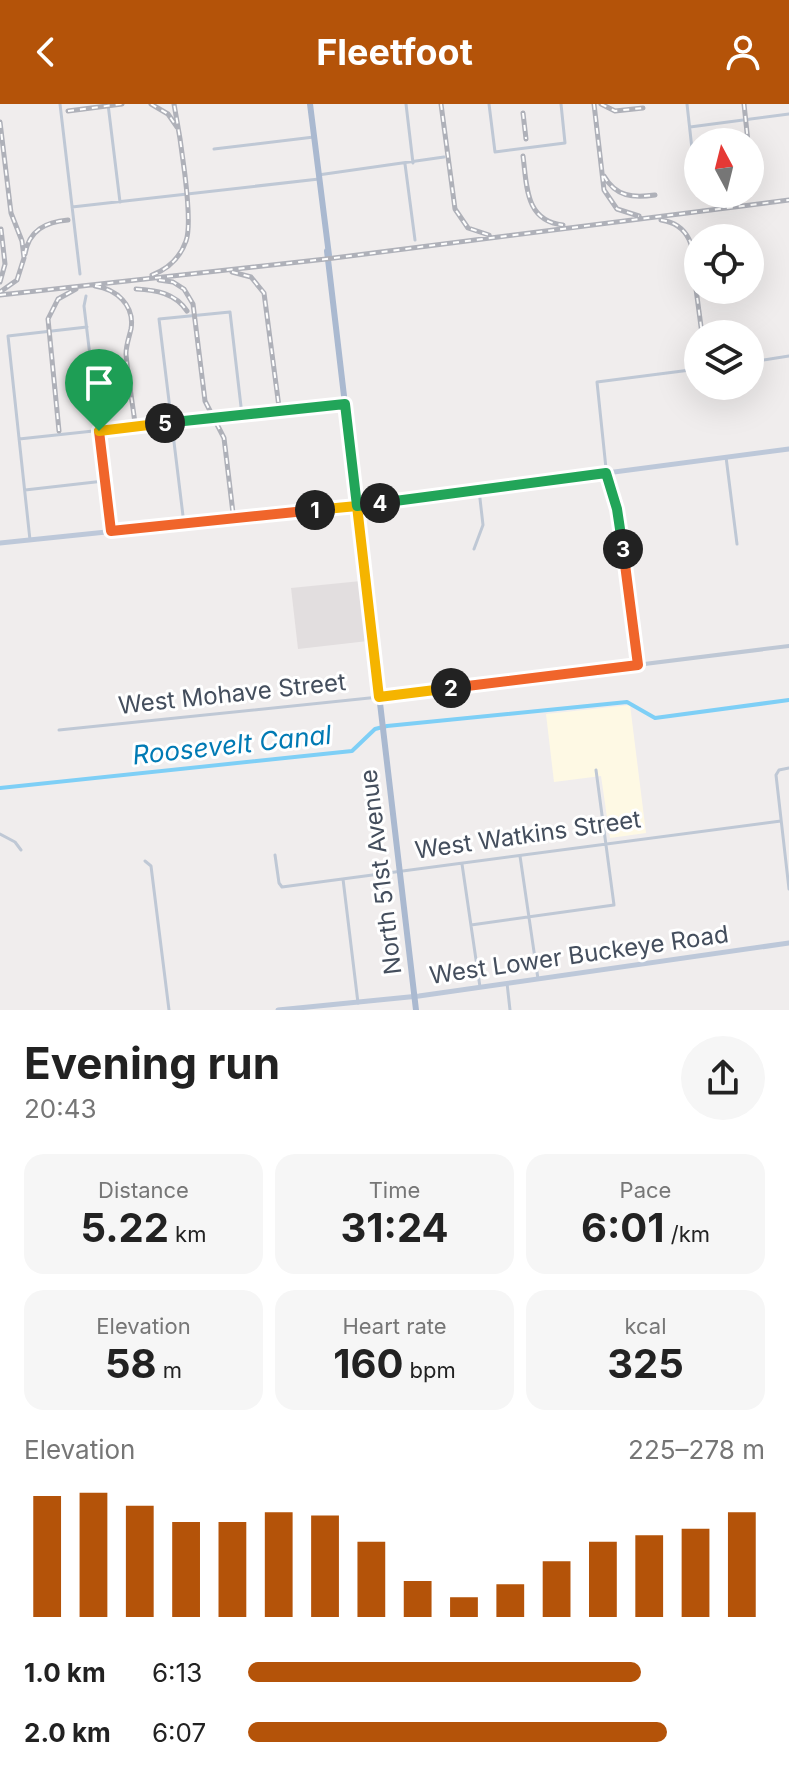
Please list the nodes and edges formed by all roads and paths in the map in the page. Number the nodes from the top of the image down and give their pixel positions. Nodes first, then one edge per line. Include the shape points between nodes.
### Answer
1 (60, 104) edge
2 (108, 104) edge
3 (310, 104) edge
4 (406, 104) edge
5 (561, 104) edge
6 (687, 104) edge
7 (490, 105) edge
8 (789, 114) edge
9 (690, 127) joint
10 (314, 136) junction
11 (214, 149) dead end
12 (444, 157) dead end
13 (413, 163) junction
14 (405, 164) junction
15 (319, 177) junction
16 (120, 202) junction
17 (72, 207) junction
18 (415, 240) dead end
19 (80, 274) dead end
20 (86, 296) dead end
21 (87, 327) junction
22 (789, 356) edge
23 (764, 360) edge
24 (684, 371) edge
25 (345, 404) junction
26 (242, 415) junction
27 (172, 423) junction
28 (99, 431) junction
29 (19, 439) junction
30 (789, 449) edge
31 (726, 457) junction
32 (606, 473) junction
33 (105, 481) junction
34 (25, 490) junction
35 (479, 490) junction
36 (357, 506) junction
37 (184, 524) junction
38 (111, 531) junction
39 (30, 540) junction
40 (0, 543) edge
41 (737, 544) dead end
42 (474, 549) dead end
43 (789, 646) edge
44 (638, 665) junction
45 (379, 697) junction
46 (59, 730) dead end
47 (789, 768) edge
48 (596, 770) dead end
49 (781, 821) junction
50 (0, 834) edge
51 (606, 843) junction
52 (21, 850) dead end
53 (275, 855) dead end
54 (520, 855) junction
55 (145, 861) dead end
56 (462, 863) junction
57 (399, 871) junction
58 (788, 871) edge
59 (343, 879) junction
60 (789, 889) edge
61 (529, 917) junction
62 (471, 925) junction
63 (789, 943) edge
64 (538, 979) junction
65 (507, 983) junction
66 (480, 987) junction
67 (414, 997) junction
68 (358, 1003) junction
69 (169, 1010) edge
70 (278, 1010) edge
71 (416, 1010) edge
72 (510, 1010) edge

1 - 17 street
2 - 16 street
3 - 10 main road
4 - 13 street
5 - 7 street via 565,143 495,152
6 - 9 street
8 - 9 street
10 - 11 street
10 - 15 main road, North 51st Avenue
12 - 13 street
13 - 14 street
14 - 15 street
14 - 18 street
15 - 16 street
15 - 25 main road, North 51st Avenue
16 - 17 street
17 - 19 street
20 - 21 street
21 - 28 street
21 - 29 street via 8,336
22 - 23 street
24 - 32 street via 597,382
25 - 26 street
25 - 36 main road, North 51st Avenue
26 - 27 street
26 - 27 street via 230,312 159,319
27 - 28 street
27 - 37 street
28 - 29 street
28 - 33 street
29 - 34 street
30 - 31 main road
31 - 32 main road
31 - 41 street
32 - 35 main road
32 - 44 street via 618,514
33 - 34 street
33 - 38 street
34 - 39 street
35 - 36 main road
35 - 42 street via 483,525
36 - 37 main road
36 - 45 main road, North 51st Avenue
37 - 38 main road
38 - 39 main road
39 - 40 main road
43 - 44 street, West Mohave Street
44 - 45 street, West Mohave Street
45 - 46 street, West Mohave Street
45 - 57 main road, North 51st Avenue
47 - 49 street via 777,771
48 - 51 street
49 - 51 street, West Watkins Street
49 - 58 street
50 - 52 street
51 - 54 street, West Watkins Street
51 - 61 street via 614,905
53 - 59 street, West Watkins Street via 280,886
54 - 56 street, West Watkins Street
54 - 61 street
55 - 69 street via 151,867
56 - 57 street, West Watkins Street
56 - 62 street
57 - 59 street, West Watkins Street
57 - 67 main road, North 51st Avenue
58 - 60 street
59 - 68 street
61 - 62 street
61 - 64 street
62 - 66 street
63 - 64 main road, West Lower Buckeye Road
64 - 65 main road, West Lower Buckeye Road
65 - 66 main road, West Lower Buckeye Road
65 - 72 street
66 - 67 main road, West Lower Buckeye Road
67 - 68 main road, West Lower Buckeye Road
67 - 71 main road, North 51st Avenue
68 - 70 main road, West Lower Buckeye Road

